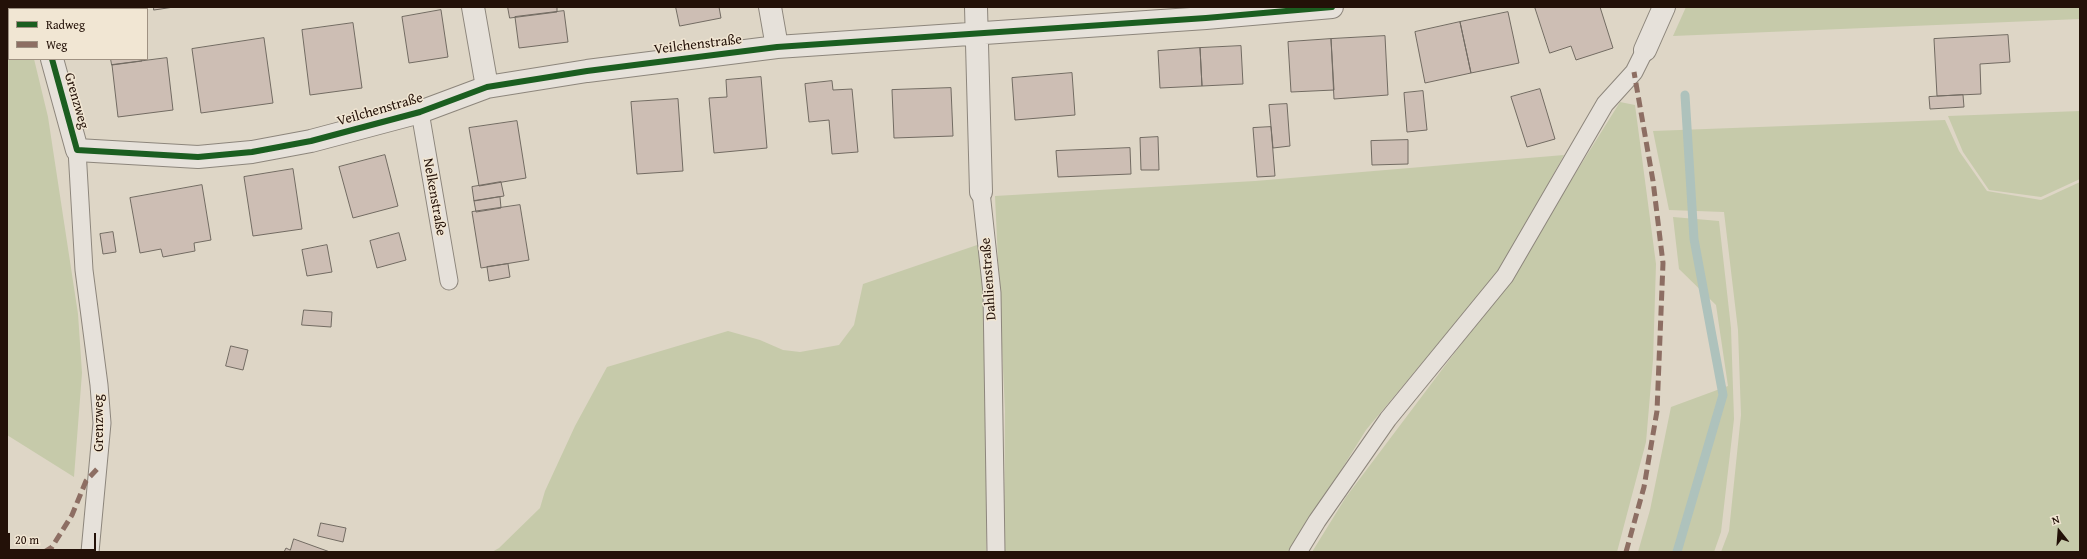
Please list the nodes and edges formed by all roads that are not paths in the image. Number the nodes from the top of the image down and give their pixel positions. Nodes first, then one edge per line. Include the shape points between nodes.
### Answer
1 (473, 7) edge
2 (770, 7) edge
3 (976, 7) edge
4 (1332, 7) edge
5 (1664, 7) edge
6 (977, 34) junction
7 (777, 47) junction
8 (1645, 50) joint
9 (52, 60) edge
10 (487, 88) junction
11 (420, 112) junction
12 (77, 150) junction
13 (981, 192) joint
14 (449, 281) dead end
15 (90, 552) edge
16 (996, 552) edge
17 (1298, 552) edge

1 - 10 street
2 - 7 street
3 - 6 street, Dahlienstraße
4 - 6 street, Veilchenstraße
5 - 8 street
6 - 7 street, Veilchenstraße
6 - 13 street, Dahlienstraße
7 - 10 street, Veilchenstraße via 587,71
8 - 17 lane via 1634,72 1605,104 1505,276 1388,419
9 - 12 street, Grenzweg
10 - 11 street, Veilchenstraße
11 - 12 street, Veilchenstraße via 311,141 252,152 198,157
11 - 14 lane, Nelkenstraße
12 - 15 lane, Grenzweg via 84,270 102,423
13 - 16 lane, Dahlienstraße via 992,293

